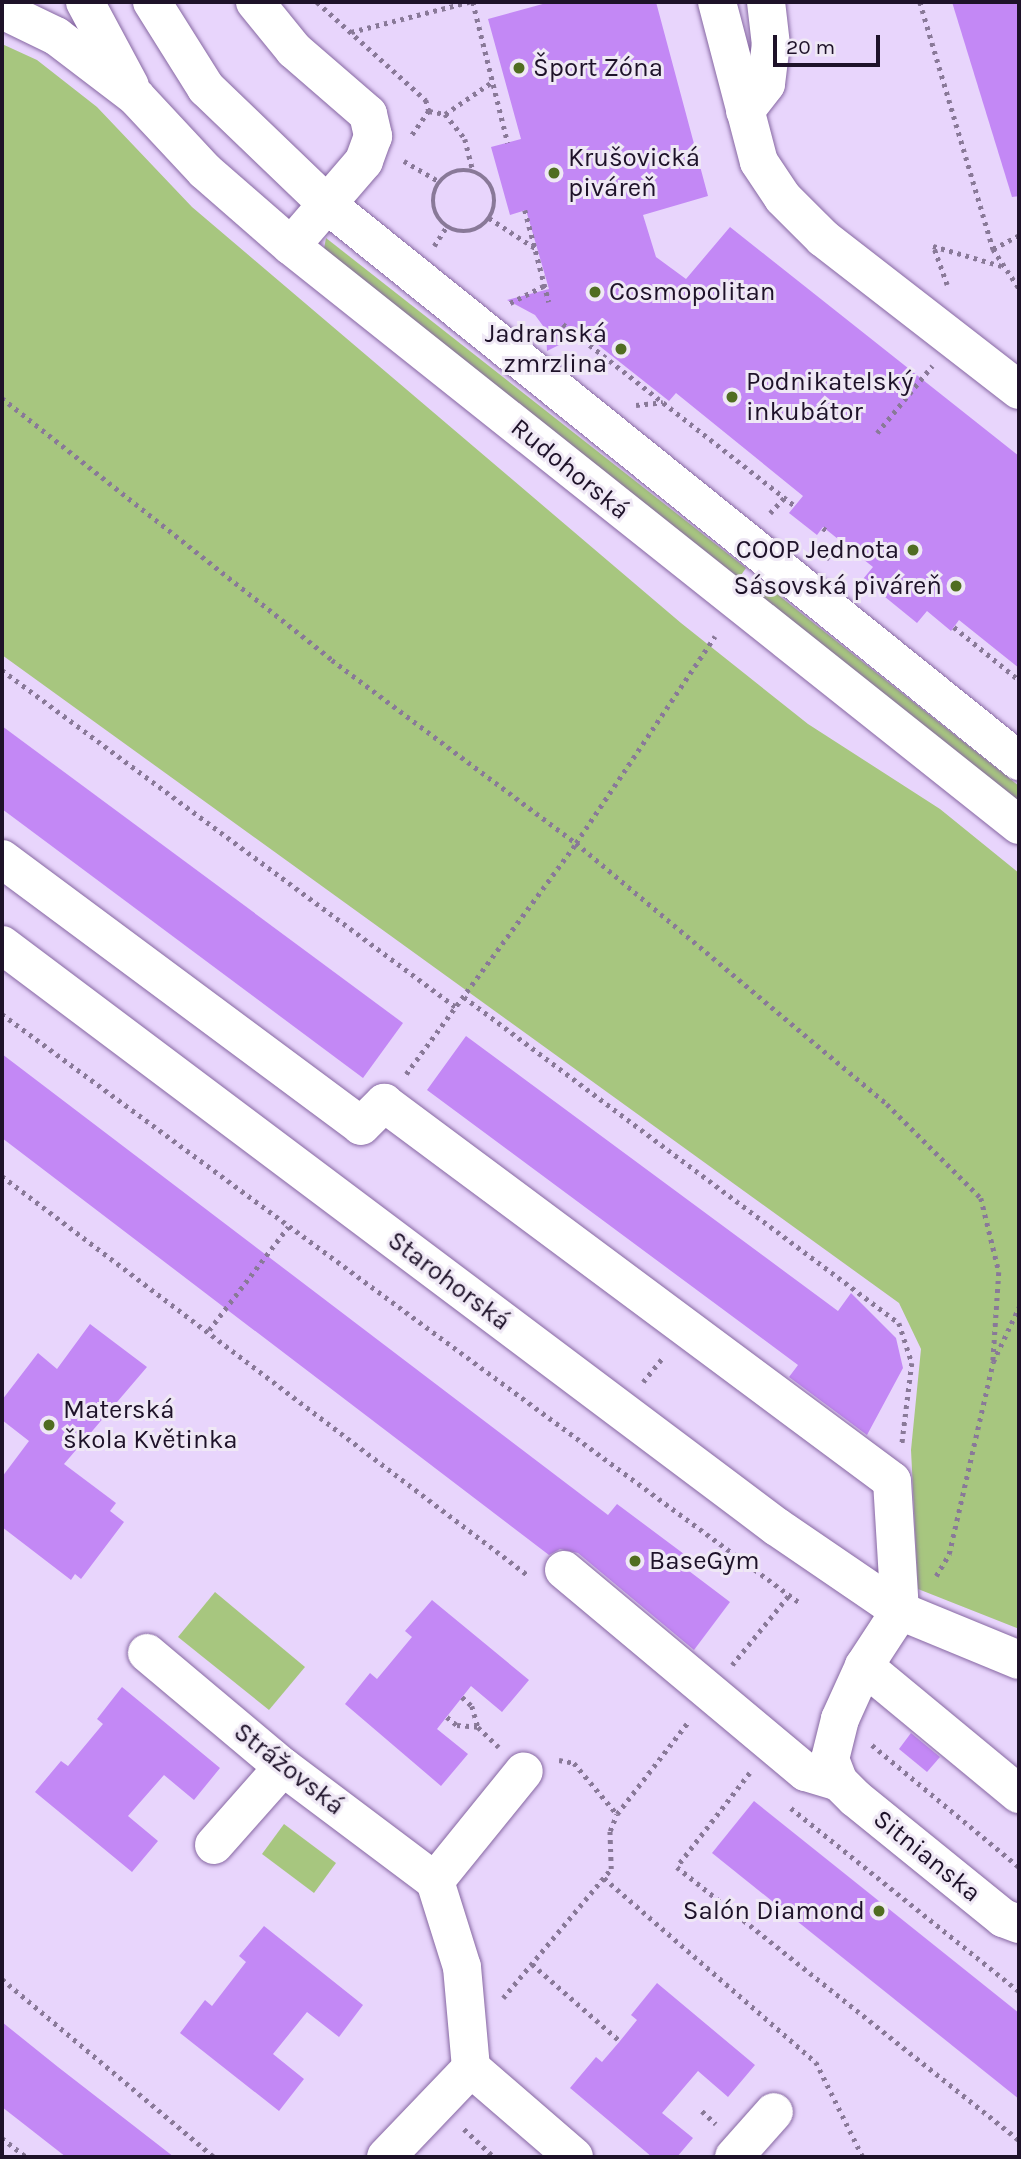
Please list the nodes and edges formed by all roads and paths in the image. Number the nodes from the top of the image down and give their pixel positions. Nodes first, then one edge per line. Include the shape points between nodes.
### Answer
1 (85, 2) edge
2 (152, 2) edge
3 (255, 2) edge
4 (317, 2) edge
5 (471, 2) edge
6 (717, 2) edge
7 (766, 2) edge
8 (920, 2) edge
9 (2, 10) edge
10 (175, 18) edge
11 (351, 32) junction
12 (492, 82) junction
13 (136, 97) junction
14 (429, 111) junction
15 (746, 111) junction
16 (445, 114) junction
17 (508, 143) dead end
18 (405, 145) dead end
19 (397, 157) dead end
20 (473, 171) junction
21 (439, 182) junction
22 (329, 206) junction
23 (525, 210) dead end
24 (489, 218) junction
25 (447, 226) junction
26 (1019, 235) edge
27 (421, 244) dead end
28 (291, 246) junction
29 (535, 248) junction
30 (993, 249) junction
31 (1002, 266) junction
32 (545, 285) junction
33 (1019, 288) edge
34 (549, 302) dead end
35 (513, 316) dead end
36 (563, 324) dead end
37 (954, 340) junction
38 (1019, 390) edge
39 (2, 398) edge
40 (663, 402) junction
41 (624, 406) dead end
42 (877, 433) dead end
43 (784, 498) junction
44 (794, 506) dead end
45 (766, 517) dead end
46 (823, 528) dead end
47 (829, 532) dead end
48 (841, 541) dead end
49 (823, 563) dead end
50 (954, 627) dead end
51 (715, 636) dead end
52 (2, 670) edge
53 (1019, 680) edge
54 (1019, 761) edge
55 (1019, 825) edge
56 (576, 843) junction
57 (2, 859) edge
58 (2, 945) edge
59 (464, 997) junction
60 (456, 1007) junction
61 (2, 1014) edge
62 (384, 1103) junction
63 (2, 1176) edge
64 (288, 1227) junction
65 (1019, 1307) edge
66 (687, 1328) junction
67 (209, 1330) junction
68 (993, 1362) junction
69 (621, 1410) junction
70 (892, 1481) junction
71 (550, 1575) joint
72 (789, 1595) junction
73 (914, 1600) junction
74 (800, 1603) dead end
75 (768, 1621) dead end
76 (147, 1653) dead end
77 (1019, 1660) edge
78 (864, 1666) junction
79 (462, 1698) dead end
80 (447, 1717) dead end
81 (691, 1718) dead end
82 (840, 1718) junction
83 (742, 1761) dead end
84 (283, 1767) junction
85 (524, 1770) joint
86 (751, 1772) junction
87 (761, 1782) dead end
88 (839, 1782) junction
89 (1019, 1794) edge
90 (782, 1800) dead end
91 (617, 1814) junction
92 (214, 1845) dead end
93 (1019, 1867) edge
94 (604, 1878) junction
95 (435, 1881) junction
96 (1019, 1924) edge
97 (532, 1964) junction
98 (2, 1979) edge
99 (1019, 1991) edge
100 (620, 2041) dead end
101 (470, 2053) junction
102 (774, 2112) dead end
103 (2, 2138) edge
104 (1019, 2140) edge
105 (26, 2157) edge
106 (214, 2157) edge
107 (386, 2157) edge
108 (574, 2157) edge
109 (734, 2157) edge
110 (863, 2157) edge

1 - 13 street, Rudohorská
2 - 10 street, Rudohorská
3 - 22 street via 294,50 368,114 373,136 364,161
4 - 11 path
5 - 11 path
5 - 12 path
6 - 15 street
7 - 15 street via 771,45 766,84
8 - 30 path
9 - 13 street, Rudohorská via 55,36
10 - 22 street, Rudohorská via 206,88 237,123
11 - 14 path via 426,100
12 - 16 path
12 - 17 path
13 - 28 street, Rudohorská via 205,171
14 - 16 path
14 - 18 path
15 - 37 street via 759,162 783,198 823,239
16 - 20 path via 465,139
19 - 21 path
20 - 21 path via 456,171
20 - 24 path via 494,193
21 - 25 path via 433,201
22 - 28 street
22 - 54 street, Rudohorská
23 - 29 path
24 - 25 path via 469,231
24 - 29 path
25 - 27 path via 431,251
26 - 30 path
28 - 55 street, Rudohorská
29 - 32 path
30 - 31 path
31 - 33 path
31 - 37 path via 933,246 960,318
32 - 34 path
32 - 35 path via 503,307
36 - 40 path
37 - 38 street
37 - 42 path
39 - 56 path via 332,660
40 - 41 path
40 - 43 path
43 - 44 path
43 - 45 path
46 - 47 path
48 - 49 path
50 - 53 path
51 - 56 path
52 - 60 path
56 - 59 path
56 - 68 path via 887,1104 982,1198 999,1272
57 - 62 street via 361,1126
58 - 69 street, Starohorská
59 - 60 path
59 - 70 path via 900,1323 912,1363
60 - 62 path
61 - 64 path
62 - 66 street
63 - 67 path
64 - 67 path
64 - 72 path
65 - 68 path
66 - 69 path
66 - 70 street
67 - 71 path
68 - 73 path via 949,1555
69 - 73 street, Starohorská via 777,1527
70 - 73 street
71 - 88 street via 806,1772
72 - 74 path
72 - 75 path
73 - 77 street, Starohorská
73 - 78 street
76 - 84 street, Strážovská
78 - 82 street
78 - 89 street
79 - 80 path via 472,1706 478,1727 457,1725
81 - 91 path
82 - 88 street via 830,1759
82 - 93 path
83 - 86 path
84 - 92 street
84 - 95 street, Strážovská
85 - 91 path via 550,1758 574,1763
85 - 95 street
86 - 87 path
86 - 104 path via 677,1867
88 - 96 street, Sitnianska via 1003,1918
90 - 99 path
91 - 94 path via 610,1831 611,1869
94 - 97 path
94 - 110 path via 817,2062
95 - 101 street via 462,1967
97 - 100 path
97 - 101 path
98 - 106 path
101 - 107 street
101 - 108 street
102 - 109 street
103 - 105 path

